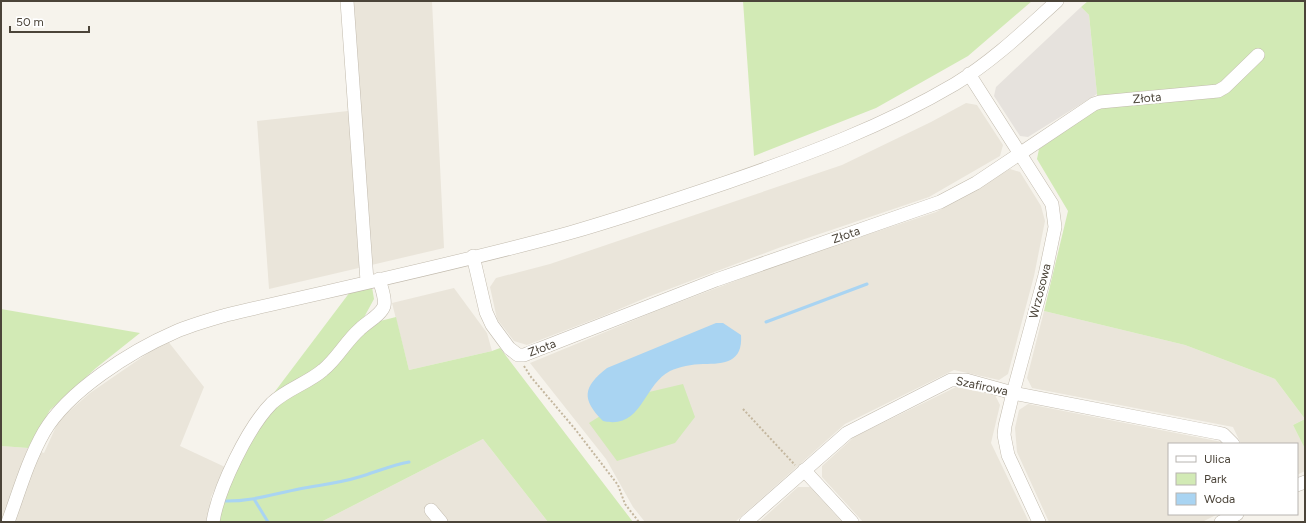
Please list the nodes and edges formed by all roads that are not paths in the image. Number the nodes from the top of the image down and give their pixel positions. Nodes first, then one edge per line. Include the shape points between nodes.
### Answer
1 (347, 1) edge
2 (1057, 1) edge
3 (1258, 56) dead end
4 (969, 74) junction
5 (1020, 153) junction
6 (473, 256) junction
7 (373, 280) junction
8 (1013, 393) junction
9 (1232, 443) edge
10 (801, 469) junction
11 (431, 510) dead end
12 (1235, 515) edge
13 (8, 522) edge
14 (212, 522) edge
15 (441, 522) edge
16 (746, 522) edge
17 (852, 522) edge
18 (1039, 522) edge
19 (1221, 522) edge

1 - 7 street
2 - 4 street
3 - 5 street, Złota via 1218,91 1100,102
4 - 5 street, Wrzosowa
4 - 6 street via 930,98 868,129 791,160 570,232
5 - 6 street, Złota via 976,183 934,204 716,280 524,355 518,355 509,348 492,325 486,312
5 - 8 street, Wrzosowa via 1052,204 1055,227 1045,275
6 - 7 street
7 - 13 street via 226,315 191,326 152,343 114,366 72,399 44,431 27,467
7 - 14 street via 384,299 384,307 323,370 281,396 263,413 222,488
8 - 9 street, Szafirowa via 1223,434
8 - 10 street, Szafirowa via 966,380 950,380 846,433
8 - 18 street, Wrzosowa via 1005,426 1006,450
10 - 16 street, Szafirowa
10 - 17 street
11 - 15 street
12 - 19 street

